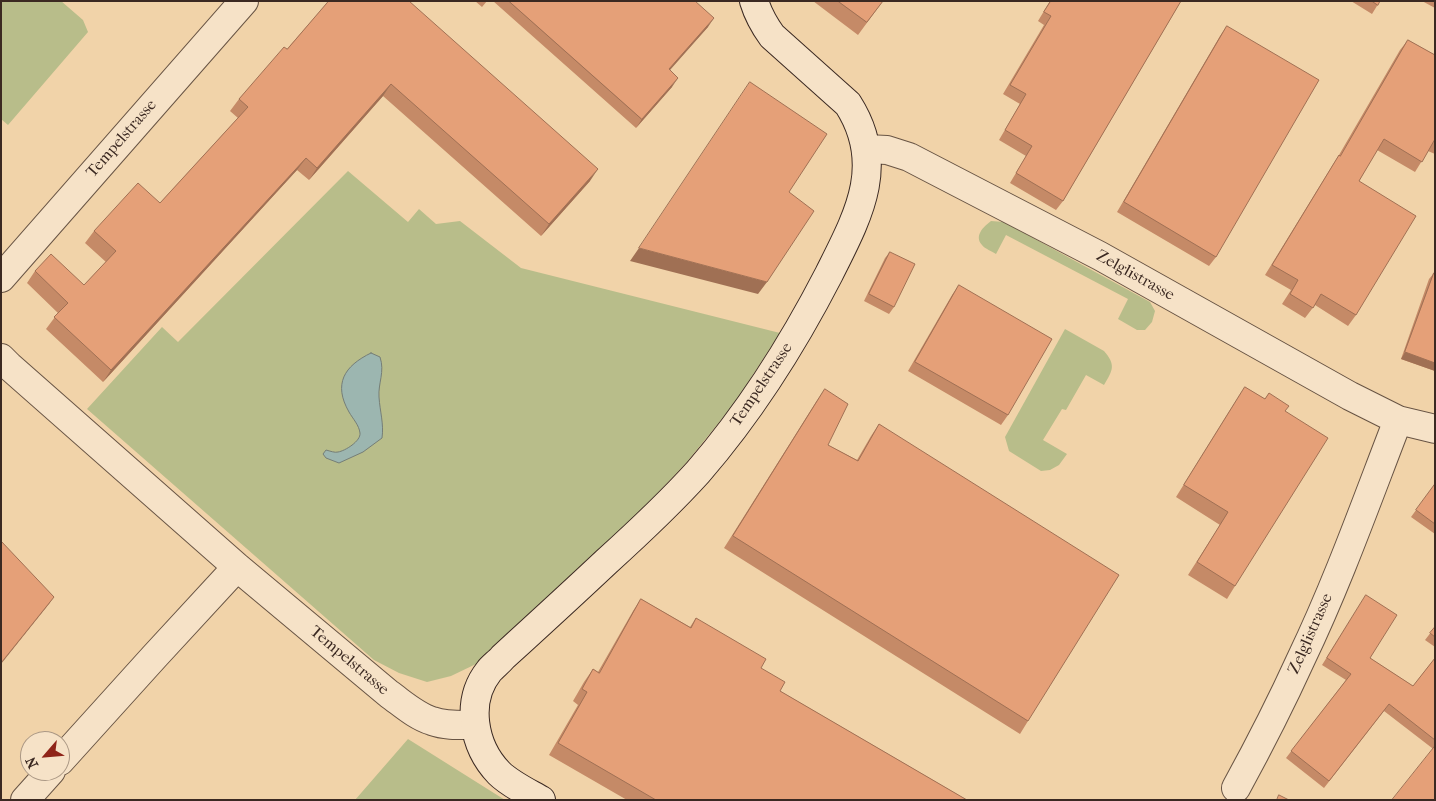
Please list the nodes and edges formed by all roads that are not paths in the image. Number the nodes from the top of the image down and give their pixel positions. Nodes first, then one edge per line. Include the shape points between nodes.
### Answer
1 (244, 1) edge
2 (754, 1) edge
3 (866, 149) junction
4 (1, 278) edge
5 (1, 358) edge
6 (1398, 420) junction
7 (1435, 429) edge
8 (237, 567) junction
9 (475, 725) junction
10 (70, 750) edge
11 (42, 781) edge
12 (1236, 788) dead end
13 (25, 800) edge
14 (541, 800) edge

1 - 4 street, Tempelstrasse
2 - 3 street, Tempelstrasse via 772,36 848,104 856,116
3 - 6 street, Zelglistrasse via 887,150 909,157 1100,256
3 - 9 street, Tempelstrasse via 867,180 856,216 813,305 767,381 722,442 672,500 489,671 480,686 475,705
5 - 8 street, Tempelstrasse
6 - 7 street, Zelglistrasse
6 - 12 street, Zelglistrasse via 1302,659
8 - 9 street, Tempelstrasse via 415,712 432,721 450,725
8 - 10 street
9 - 14 street, Tempelstrasse via 479,744 500,774
11 - 13 street

